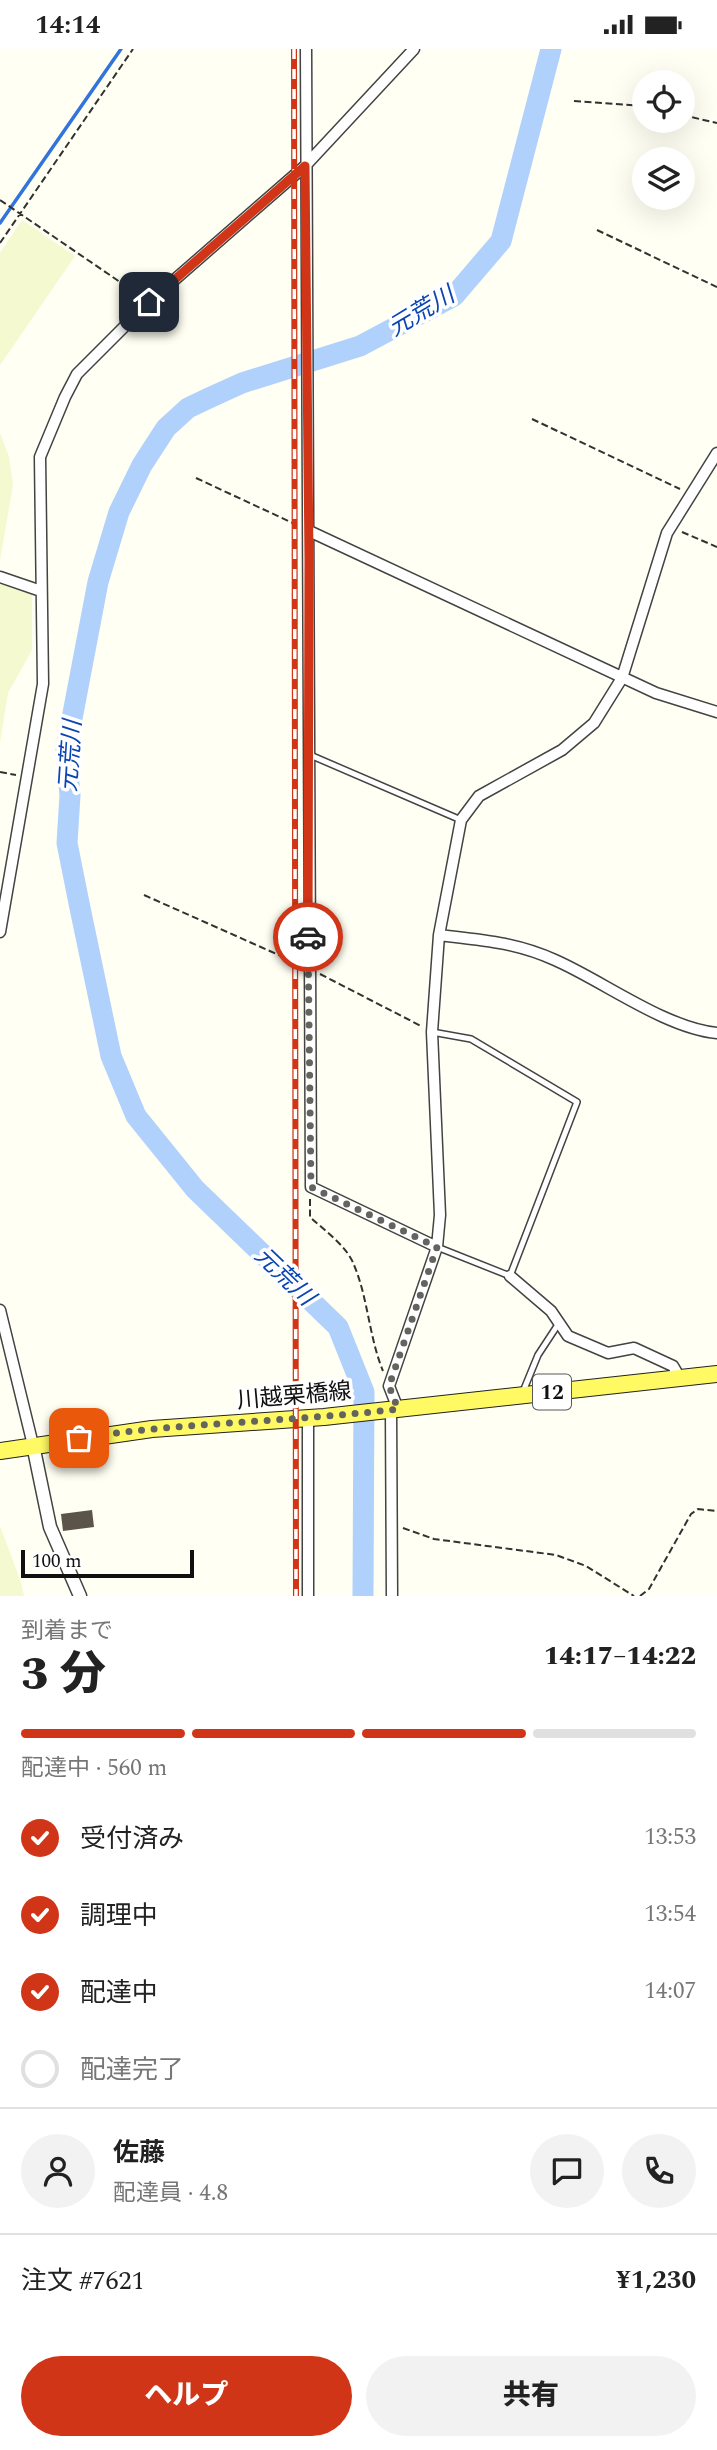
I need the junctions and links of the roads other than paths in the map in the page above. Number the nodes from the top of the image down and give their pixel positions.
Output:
1 (306, 49) edge
2 (414, 49) edge
3 (305, 166) junction
4 (717, 453) edge
5 (309, 531) junction
6 (0, 577) edge
7 (41, 591) junction
8 (622, 678) junction
9 (717, 712) edge
10 (309, 755) junction
11 (461, 820) junction
12 (0, 932) edge
13 (439, 935) junction
14 (432, 1032) junction
15 (717, 1033) edge
16 (437, 1247) junction
17 (510, 1276) junction
18 (0, 1310) edge
19 (559, 1322) junction
20 (717, 1374) edge
21 (680, 1378) junction
22 (521, 1395) junction
23 (392, 1409) junction
24 (316, 1418) junction
25 (33, 1445) junction
26 (0, 1451) edge
27 (80, 1596) edge
28 (308, 1596) edge
29 (392, 1596) edge

1 - 3 street
2 - 3 street
3 - 5 street
3 - 7 street
4 - 8 street
5 - 8 street
5 - 10 street
6 - 7 street
7 - 12 street
8 - 9 street
8 - 11 street
10 - 11 lane
10 - 16 street
11 - 13 street
13 - 14 street
13 - 15 street
14 - 16 street
14 - 17 lane
16 - 17 lane
16 - 23 street
17 - 19 street
18 - 25 street
19 - 21 street
19 - 22 lane
20 - 21 main road, 川越栗橋線 / 12
21 - 22 main road, 川越栗橋線 / 12
22 - 23 main road, 川越栗橋線 / 12
23 - 24 main road, 川越栗橋線 / 12
23 - 29 street
24 - 25 main road, 川越栗橋線 / 12
24 - 28 street
25 - 26 main road, 川越栗橋線 / 12
25 - 27 street

